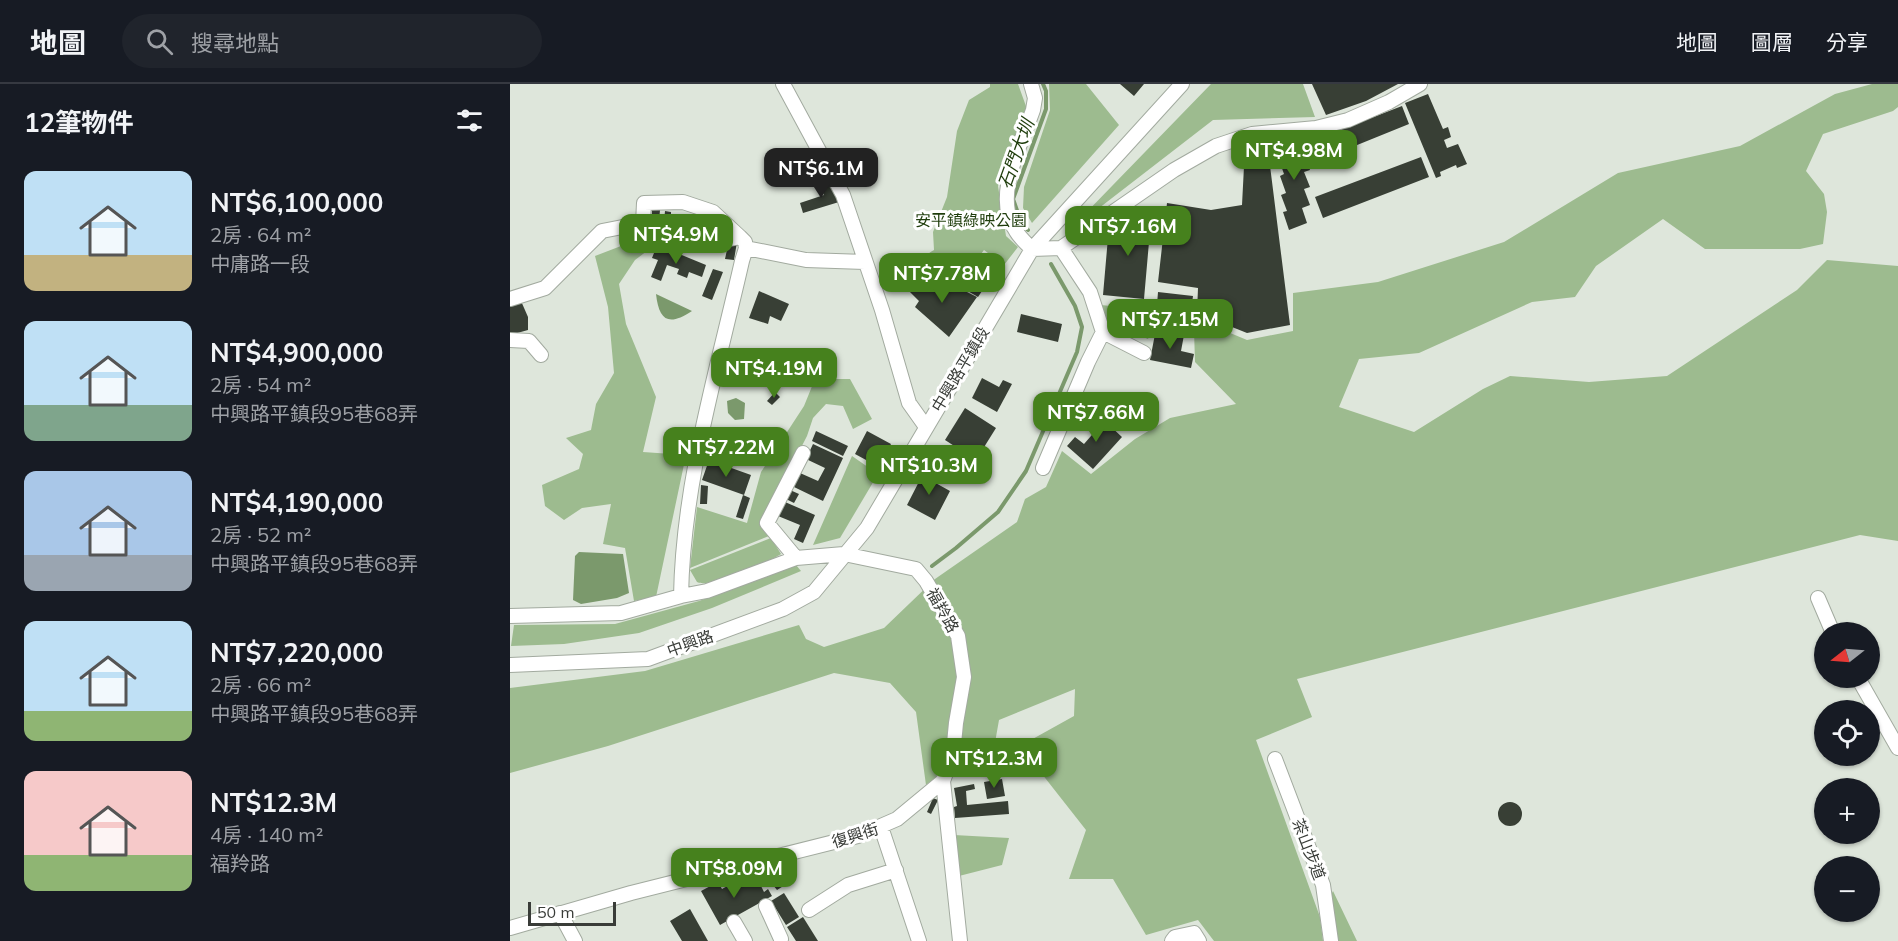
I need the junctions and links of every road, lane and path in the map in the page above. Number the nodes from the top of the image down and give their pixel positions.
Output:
1 (783, 84) edge
2 (1031, 84) edge
3 (1182, 84) edge
4 (1420, 84) edge
5 (644, 223) junction
6 (743, 242) junction
7 (1032, 249) junction
8 (1061, 249) junction
9 (865, 262) junction
10 (510, 299) edge
11 (1102, 332) junction
12 (510, 340) edge
13 (1143, 353) dead end
14 (541, 355) dead end
15 (926, 427) junction
16 (803, 453) dead end
17 (1043, 468) dead end
18 (844, 554) junction
19 (796, 558) junction
20 (681, 596) junction
21 (1818, 598) dead end
22 (510, 616) edge
23 (1828, 622) edge
24 (510, 665) edge
25 (1864, 688) edge
26 (1898, 748) edge
27 (1275, 759) dead end
28 (943, 781) junction
29 (881, 827) junction
30 (896, 870) junction
31 (766, 906) dead end
32 (809, 910) dead end
33 (560, 913) junction
34 (734, 922) dead end
35 (510, 928) edge
36 (780, 940) edge
37 (575, 941) edge
38 (745, 941) edge
39 (919, 941) edge
40 (960, 941) edge
41 (1172, 941) edge
42 (1198, 941) edge
43 (1332, 941) edge

1 - 9 street
2 - 7 street
3 - 7 street, 中興路平鎮段
4 - 8 street
5 - 6 street
5 - 6 street
5 - 10 street
6 - 9 street
6 - 20 street
7 - 8 street
7 - 15 street, 中興路平鎮段
8 - 11 street
9 - 15 street
11 - 13 street
11 - 17 street
12 - 14 street
15 - 18 street, 中興路平鎮段
16 - 19 street
18 - 19 street, 福羚路
18 - 24 street, 中興路
18 - 28 street, 福羚路
19 - 20 street, 福羚路
20 - 22 street, 福羚路
21 - 23 street
25 - 26 street
27 - 43 street, 茶山步道
28 - 29 street, 復興街
28 - 40 street, 福羚路
29 - 30 street
29 - 33 street, 復興街
30 - 32 street
30 - 39 street
31 - 36 street
33 - 35 street, 復興街
33 - 37 street
34 - 38 street
41 - 42 street

